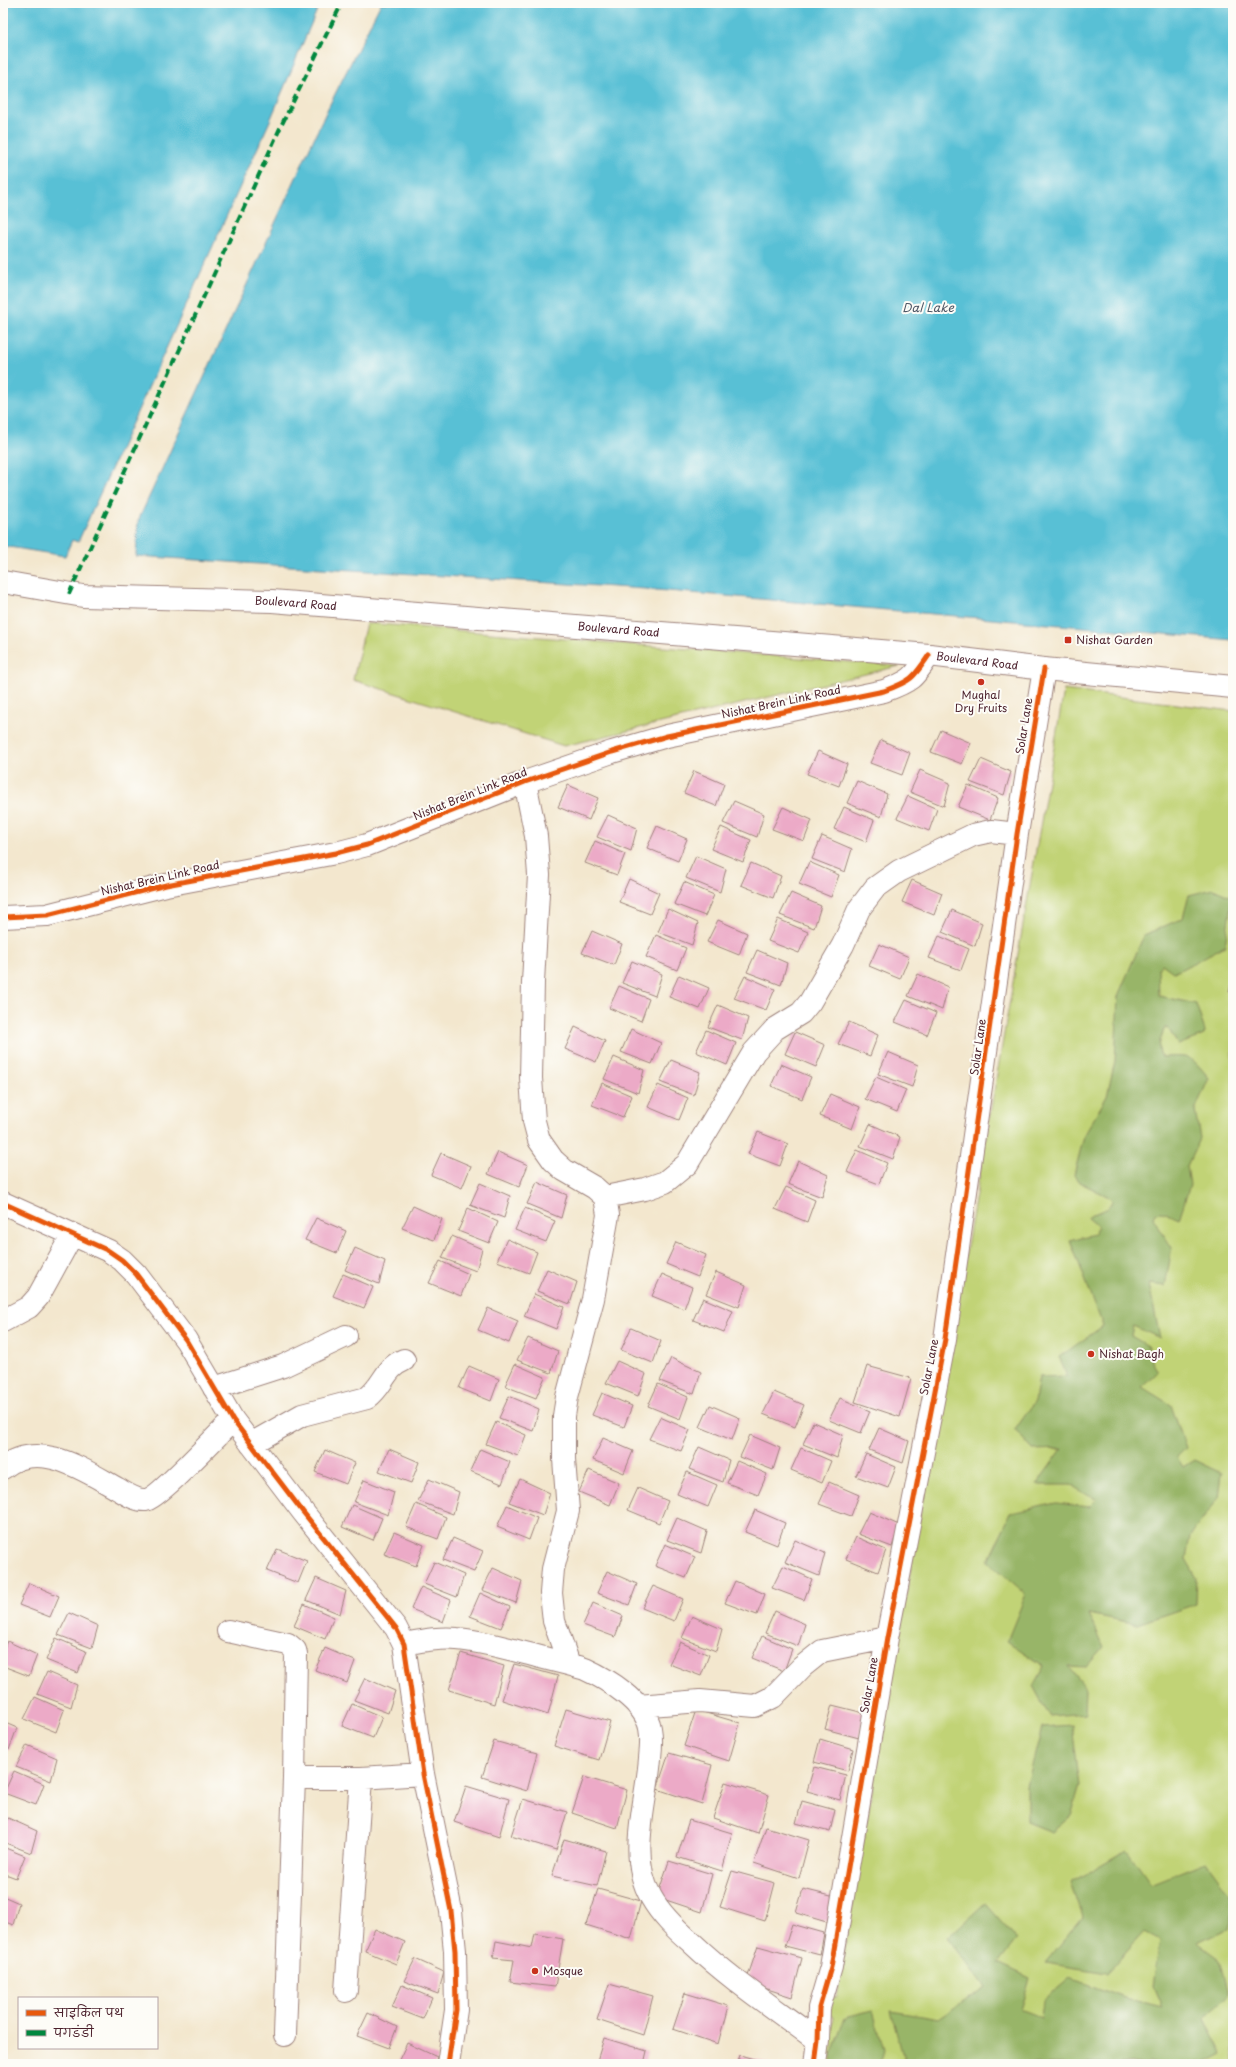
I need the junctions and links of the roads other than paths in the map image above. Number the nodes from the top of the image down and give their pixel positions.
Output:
1 (3, 582) edge
2 (929, 655) junction
3 (1044, 669) junction
4 (1233, 687) edge
5 (525, 782) junction
6 (1017, 834) junction
7 (3, 917) edge
8 (605, 1197) junction
9 (3, 1203) edge
10 (72, 1235) junction
11 (3, 1320) edge
12 (346, 1336) dead end
13 (404, 1360) dead end
14 (214, 1388) junction
15 (233, 1420) junction
16 (251, 1444) junction
17 (3, 1468) edge
18 (228, 1631) dead end
19 (887, 1638) junction
20 (404, 1644) junction
21 (569, 1664) junction
22 (638, 1706) junction
23 (423, 1774) junction
24 (294, 1778) junction
25 (361, 1778) junction
26 (346, 1991) dead end
27 (285, 2035) dead end
28 (818, 2041) junction
29 (448, 2064) edge
30 (814, 2064) edge

1 - 2 street, Boulevard Road
2 - 3 street, Boulevard Road
2 - 5 street, Nishat Brein Link Road
3 - 4 street, Boulevard Road
3 - 6 street, Solar Lane
5 - 7 street, Nishat Brein Link Road
5 - 8 street
6 - 8 street
6 - 19 street, Solar Lane
8 - 21 street
9 - 10 street
10 - 11 street
10 - 14 street
12 - 14 street
13 - 16 street
14 - 15 street
15 - 16 street
15 - 17 street
16 - 20 street
18 - 24 street
19 - 22 street
19 - 28 street, Solar Lane
20 - 21 street
20 - 23 street
21 - 22 street
22 - 28 street
23 - 25 street
23 - 29 street
24 - 25 street
24 - 27 street
25 - 26 street
28 - 30 street, Solar Lane

